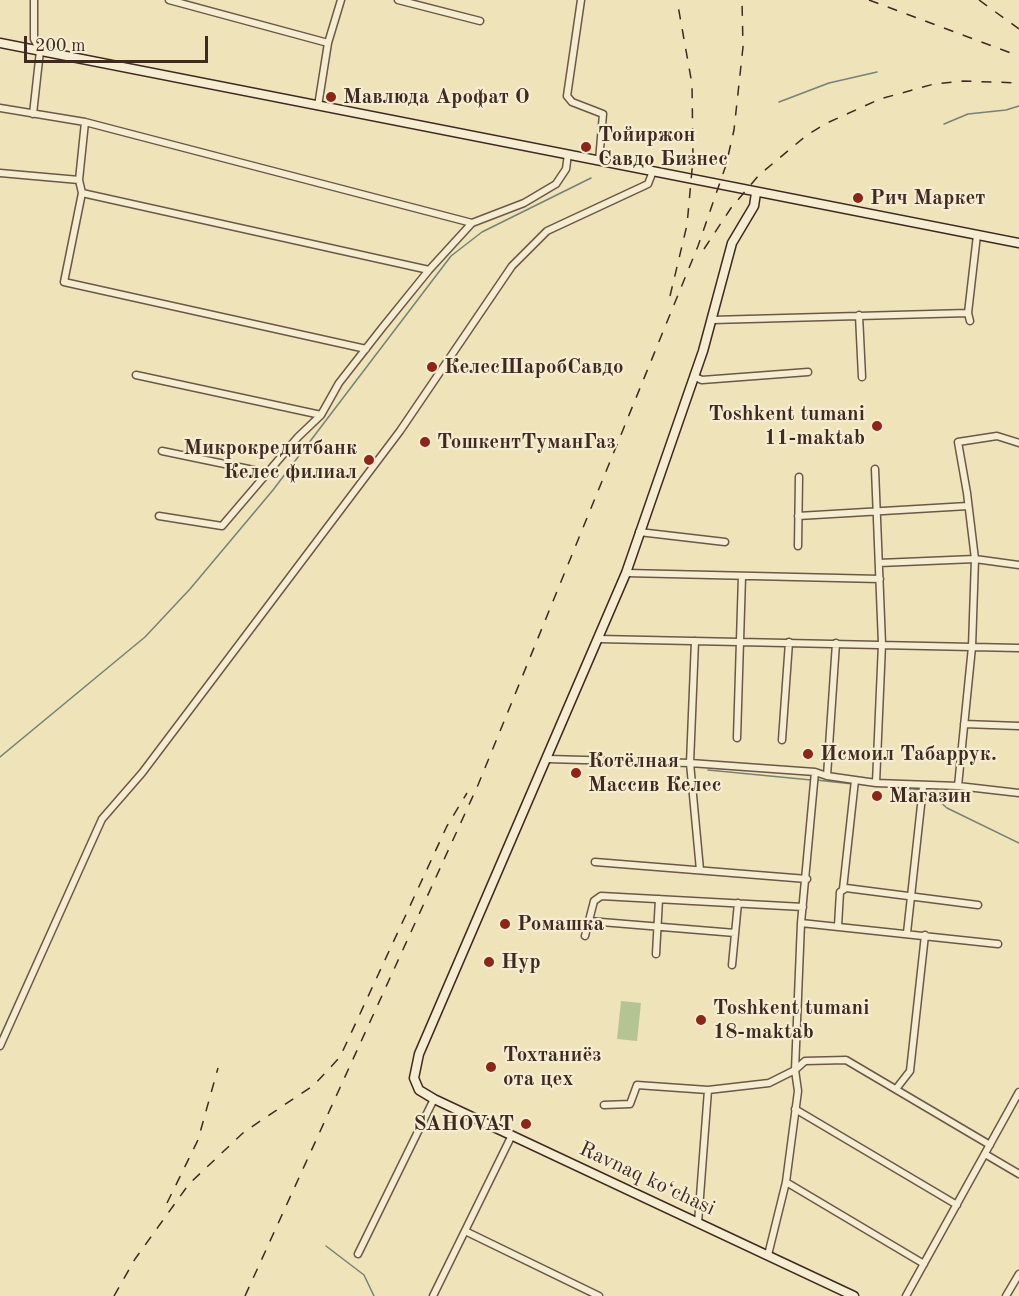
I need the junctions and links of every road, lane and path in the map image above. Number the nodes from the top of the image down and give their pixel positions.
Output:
1 (34, 0) edge
2 (169, 0) edge
3 (341, 0) edge
4 (398, 0) edge
5 (581, 0) edge
6 (480, 21) dead end
7 (0, 43) edge
8 (328, 43) junction
9 (40, 51) junction
10 (318, 106) junction
11 (0, 108) edge
12 (33, 114) junction
13 (85, 122) junction
14 (568, 154) junction
15 (598, 161) junction
16 (653, 171) junction
17 (0, 173) edge
18 (79, 180) junction
19 (82, 193) junction
20 (756, 193) junction
21 (472, 224) junction
22 (977, 235) junction
23 (1019, 243) edge
24 (429, 270) junction
25 (968, 313) junction
26 (859, 315) junction
27 (712, 320) junction
28 (970, 321) dead end
29 (366, 349) junction
30 (808, 372) dead end
31 (136, 375) dead end
32 (695, 377) junction
33 (862, 377) dead end
34 (321, 415) junction
35 (1019, 444) edge
36 (162, 451) dead end
37 (875, 469) dead end
38 (268, 473) junction
39 (799, 477) dead end
40 (968, 506) junction
41 (879, 512) junction
42 (159, 516) dead end
43 (798, 516) junction
44 (639, 532) junction
45 (725, 542) dead end
46 (798, 546) dead end
47 (975, 559) junction
48 (879, 563) junction
49 (1019, 566) edge
50 (626, 573) junction
51 (742, 576) junction
52 (880, 579) junction
53 (599, 639) junction
54 (695, 641) junction
55 (741, 641) junction
56 (789, 642) junction
57 (836, 643) junction
58 (882, 644) junction
59 (972, 647) junction
60 (1019, 648) edge
61 (964, 724) junction
62 (1019, 726) edge
63 (737, 738) dead end
64 (782, 740) dead end
65 (548, 759) junction
66 (690, 763) junction
67 (815, 772) junction
68 (827, 776) junction
69 (855, 780) junction
70 (876, 783) junction
71 (958, 786) junction
72 (923, 787) junction
73 (1019, 793) edge
74 (595, 862) dead end
75 (700, 870) junction
76 (807, 879) junction
77 (843, 889) junction
78 (910, 895) junction
79 (659, 899) junction
80 (738, 903) junction
81 (978, 905) dead end
82 (803, 907) junction
83 (589, 921) junction
84 (801, 923) junction
85 (838, 926) junction
86 (657, 928) junction
87 (735, 933) junction
88 (907, 933) junction
89 (585, 936) dead end
90 (925, 936) junction
91 (998, 944) dead end
92 (656, 954) dead end
93 (732, 965) dead end
94 (0, 1046) edge
95 (795, 1070) junction
96 (896, 1089) junction
97 (708, 1090) junction
98 (1019, 1092) edge
99 (435, 1099) junction
100 (603, 1105) dead end
101 (795, 1109) junction
102 (512, 1135) junction
103 (990, 1145) junction
104 (985, 1154) junction
105 (1019, 1174) edge
106 (786, 1182) junction
107 (957, 1205) junction
108 (698, 1223) junction
109 (465, 1231) junction
110 (358, 1254) dead end
111 (768, 1255) junction
112 (924, 1264) junction
113 (1019, 1274) edge
114 (433, 1296) edge
115 (599, 1296) edge
116 (854, 1296) edge
117 (906, 1296) edge
118 (1006, 1296) edge

1 - 9 street
2 - 8 street
3 - 8 street
4 - 6 street
5 - 15 street
7 - 9 street
8 - 10 street
9 - 10 street
9 - 12 street
10 - 14 street
11 - 12 street
12 - 13 street
13 - 18 street
13 - 21 street
14 - 15 street
14 - 21 street
15 - 16 street
16 - 20 street
16 - 94 street
17 - 18 street
18 - 19 street
19 - 24 street
19 - 29 street
20 - 22 street
20 - 27 street
21 - 24 street
22 - 23 street
22 - 25 street
24 - 29 street
25 - 26 street
25 - 28 street
26 - 27 street
26 - 33 street
27 - 32 street
29 - 34 street
30 - 32 street
31 - 34 street
32 - 44 street
34 - 38 street
35 - 40 street
36 - 38 street
37 - 41 street
38 - 42 street
39 - 43 street
40 - 41 street
40 - 47 street
41 - 43 street
41 - 48 street
43 - 46 street
44 - 45 street
44 - 50 street
47 - 48 street
47 - 49 street
47 - 59 street
48 - 52 street
50 - 51 street
50 - 53 street
51 - 52 street
51 - 55 street
52 - 58 street
53 - 54 street
53 - 65 street
54 - 55 street
54 - 66 street
55 - 56 street
55 - 63 street
56 - 57 street
56 - 64 street
57 - 58 street
57 - 68 street
58 - 59 street
58 - 70 street
59 - 60 street
59 - 61 street
61 - 62 street
61 - 71 street
65 - 66 street
65 - 99 street, Ravnaq ko‘chasi
66 - 67 street
66 - 75 street
67 - 68 street
67 - 76 street
68 - 69 street
69 - 70 street
69 - 77 street
70 - 72 street
71 - 72 street
71 - 73 street
72 - 78 street
74 - 75 street
75 - 76 street
76 - 82 street
77 - 78 street
77 - 85 street
78 - 81 street
78 - 88 street
79 - 80 street
79 - 83 street
79 - 86 street
80 - 82 street
80 - 87 street
82 - 84 street
83 - 86 street
83 - 89 street
84 - 85 street
84 - 95 street
85 - 88 street
86 - 87 street
86 - 92 street
87 - 93 street
88 - 90 street
90 - 91 street
90 - 96 street
95 - 96 street
95 - 97 street
95 - 101 street
96 - 103 street
97 - 100 street
97 - 108 street
98 - 103 street
99 - 102 street, Ravnaq ko‘chasi
99 - 110 street
101 - 106 street
101 - 107 street
102 - 108 street, Ravnaq ko‘chasi
102 - 109 street
103 - 104 street
104 - 105 street
104 - 107 street
106 - 111 street
106 - 112 street
107 - 112 street
108 - 111 street, Ravnaq ko‘chasi
109 - 114 street
109 - 115 street
111 - 116 street, Ravnaq ko‘chasi
112 - 117 street
113 - 118 street

